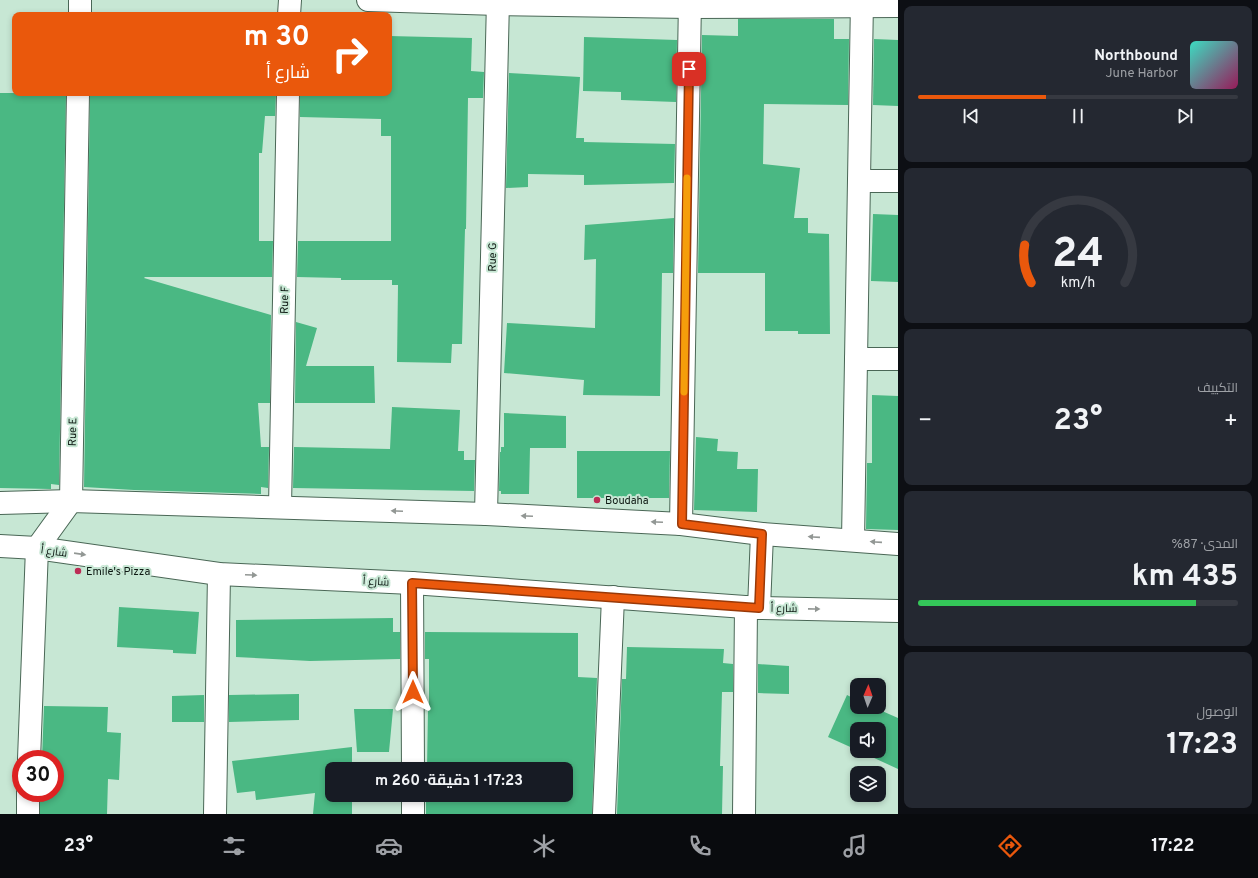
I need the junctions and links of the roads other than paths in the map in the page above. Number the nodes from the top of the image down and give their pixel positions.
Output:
1 (80, 0) edge
2 (290, 0) edge
3 (368, 0) edge
4 (498, 2) edge
5 (690, 3) edge
6 (862, 3) edge
7 (898, 6) edge
8 (80, 12) edge
9 (289, 12) edge
10 (78, 96) edge
11 (288, 96) edge
12 (859, 181) junction
13 (898, 181) edge
14 (856, 358) junction
15 (898, 359) edge
16 (71, 501) junction
17 (0, 503) edge
18 (280, 507) junction
19 (486, 514) junction
20 (682, 524) junction
21 (762, 534) junction
22 (853, 540) junction
23 (898, 544) edge
24 (0, 546) edge
25 (37, 548) junction
26 (219, 574) junction
27 (412, 583) junction
28 (613, 597) junction
29 (752, 607) junction
30 (898, 611) edge
31 (30, 750) edge
32 (413, 762) edge
33 (28, 802) edge
34 (413, 802) edge
35 (28, 814) edge
36 (216, 814) edge
37 (413, 814) edge
38 (604, 814) edge
39 (744, 814) edge

1 - 8 street
2 - 9 street
3 - 4 street
4 - 5 street
4 - 19 street, Rue G
5 - 6 street
5 - 20 street
6 - 7 street
6 - 12 street
10 - 16 street, Rue E
11 - 18 street, Rue F
12 - 13 street
12 - 14 street
14 - 15 street
14 - 22 street
16 - 17 street
16 - 18 street
16 - 25 street
19 -> 18 street
20 -> 19 street
20 - 21 street
22 -> 21 street
21 - 29 street
23 -> 22 street
24 - 25 street, شارع أ
25 -> 26 street, شارع أ
25 - 31 street
26 -> 27 street, شارع أ
26 - 36 street
27 - 28 street, شارع أ
27 - 32 street
28 - 29 street, شارع أ
28 - 38 street
29 -> 30 street, شارع أ
29 - 39 street
33 - 35 street
34 - 37 street

